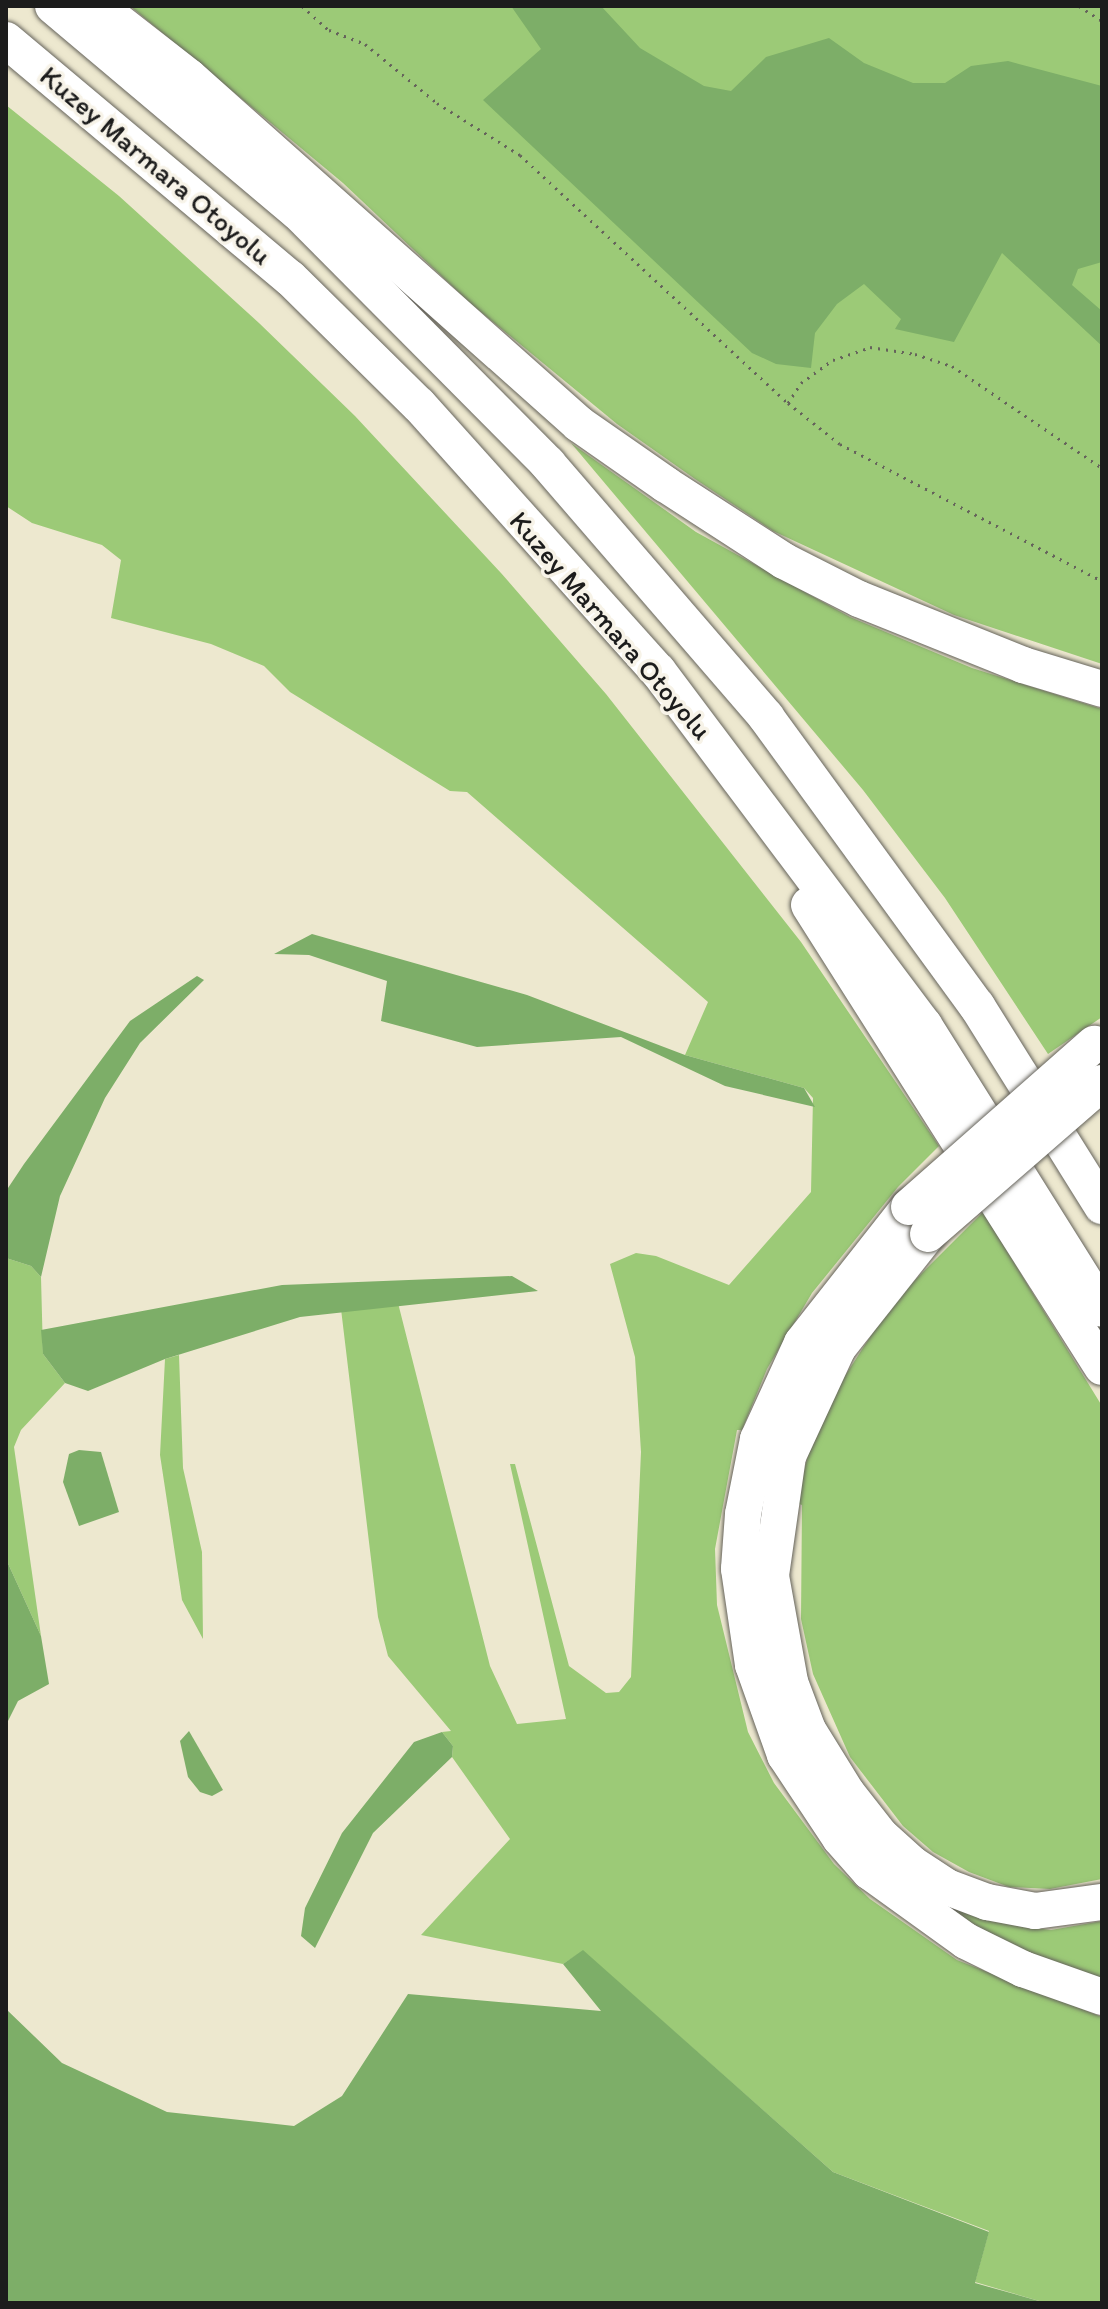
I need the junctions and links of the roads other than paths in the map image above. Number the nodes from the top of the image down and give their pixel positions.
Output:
1 (53, 6) edge
2 (98, 6) edge
3 (6, 40) edge
4 (658, 671) junction
5 (1102, 689) edge
6 (1098, 1041) edge
7 (1102, 1083) edge
8 (1102, 1206) edge
9 (918, 1220) junction
10 (1102, 1309) edge
11 (1102, 1367) edge
12 (1102, 1902) edge
13 (1102, 1997) edge

1 - 8 highway, Kuzey Marmara Otoyolu
2 - 5 highway
3 - 4 highway, Kuzey Marmara Otoyolu
4 - 10 highway, Kuzey Marmara Otoyolu
4 - 11 highway
6 - 9 highway, bridge
7 - 9 highway, bridge
9 - 12 highway
9 - 13 highway

